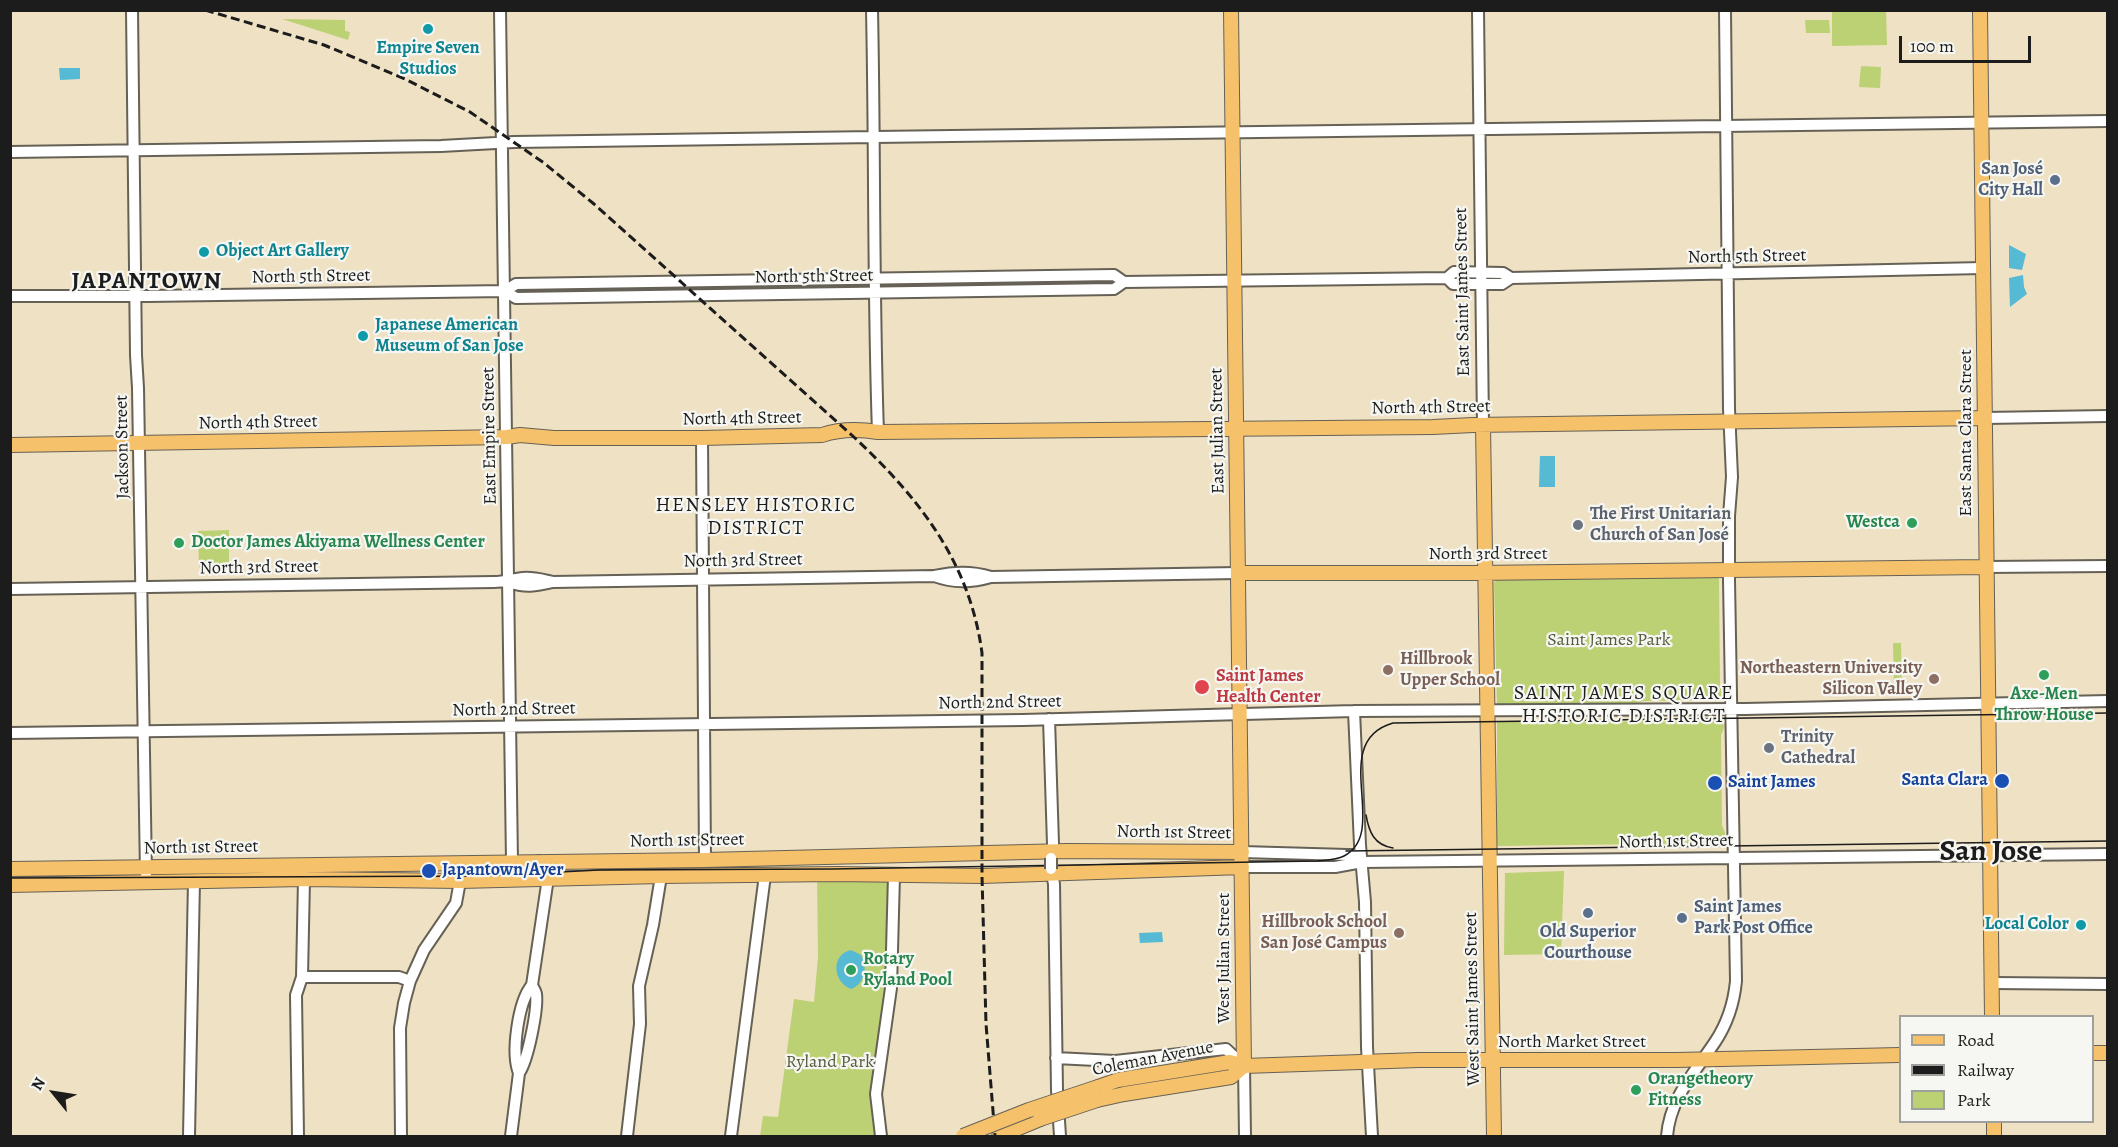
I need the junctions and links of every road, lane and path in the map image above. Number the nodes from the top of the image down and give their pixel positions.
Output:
1 (132, 10) edge
2 (500, 10) edge
3 (872, 10) edge
4 (1231, 10) edge
5 (1478, 10) edge
6 (1725, 10) edge
7 (1980, 10) edge
8 (2108, 121) edge
9 (1981, 124) junction
10 (1725, 128) junction
11 (1480, 129) junction
12 (1232, 134) junction
13 (875, 137) junction
14 (501, 144) junction
15 (134, 150) junction
16 (10, 152) edge
17 (1983, 268) junction
18 (1481, 272) junction
19 (1727, 273) junction
20 (1447, 278) junction
21 (1511, 278) junction
22 (874, 279) junction
23 (1233, 280) junction
24 (1124, 282) junction
25 (1481, 284) junction
26 (505, 291) junction
27 (874, 293) junction
28 (10, 296) edge
29 (136, 296) junction
30 (2108, 416) edge
31 (1985, 418) junction
32 (1730, 421) junction
33 (1483, 425) junction
34 (1236, 429) junction
35 (878, 432) junction
36 (507, 437) junction
37 (702, 438) junction
38 (139, 443) junction
39 (10, 445) edge
40 (2108, 566) edge
41 (1986, 567) junction
42 (1729, 570) junction
43 (1238, 573) junction
44 (1485, 573) junction
45 (703, 580) junction
46 (508, 582) junction
47 (141, 587) junction
48 (10, 589) edge
49 (2108, 701) edge
50 (1989, 702) junction
51 (1731, 709) junction
52 (1353, 711) junction
53 (1487, 711) junction
54 (1239, 714) junction
55 (1049, 719) junction
56 (704, 724) junction
57 (510, 726) junction
58 (143, 730) junction
59 (10, 732) edge
60 (1242, 852) junction
61 (2108, 854) edge
62 (1991, 855) junction
63 (1734, 859) junction
64 (705, 860) junction
65 (539, 861) junction
66 (1489, 861) junction
67 (512, 862) junction
68 (1362, 862) junction
69 (1052, 863) junction
70 (297, 865) junction
71 (145, 867) junction
72 (1242, 867) junction
73 (10, 869) edge
74 (765, 875) junction
75 (894, 875) junction
76 (661, 876) junction
77 (549, 878) junction
78 (304, 879) junction
79 (194, 881) junction
80 (460, 881) junction
81 (146, 883) junction
82 (10, 885) edge
83 (302, 977) junction
84 (410, 981) junction
85 (1992, 983) junction
86 (2108, 984) edge
87 (1992, 1015) edge
88 (1899, 1055) edge
89 (1056, 1058) junction
90 (1702, 1059) junction
91 (1368, 1062) junction
92 (1492, 1062) junction
93 (1244, 1066) junction
94 (1098, 1094) junction
95 (189, 1137) edge
96 (298, 1137) edge
97 (400, 1137) edge
98 (511, 1137) edge
99 (627, 1137) edge
100 (731, 1137) edge
101 (881, 1137) edge
102 (963, 1137) edge
103 (999, 1137) edge
104 (1060, 1137) edge
105 (1245, 1137) edge
106 (1372, 1137) edge
107 (1494, 1137) edge
108 (1667, 1137) edge

1 - 15 street, Jackson Street
2 - 14 street, East Empire Street
3 - 13 street
4 - 12 main road, East Julian Street
5 - 11 street, East Saint James Street
6 - 10 street
7 - 9 main road, East Santa Clara Street
8 - 9 street
9 - 10 street
9 - 17 main road, East Santa Clara Street
10 - 11 street
10 - 19 street
11 - 12 street
11 - 18 street, East Saint James Street
12 - 13 street
12 - 23 main road, East Julian Street
13 - 14 street
13 - 22 street
14 - 15 street
14 - 26 street, East Empire Street
15 - 16 street
15 - 29 street, Jackson Street
17 - 19 street, North 5th Street
17 - 31 main road, East Santa Clara Street
18 - 20 street, North 5th Street
18 - 21 street, North 5th Street
18 - 25 street, East Saint James Street
19 - 21 street, North 5th Street
19 - 32 street
20 - 23 street, North 5th Street
20 - 25 street, North 5th Street
21 - 25 street, North 5th Street
22 - 24 street, North 5th Street
22 - 26 street, North 5th Street
22 - 27 street
23 - 24 street, North 5th Street
23 - 34 main road, East Julian Street
24 - 27 street, North 5th Street
25 - 33 street, East Saint James Street
26 - 27 street, North 5th Street
26 - 29 street, North 5th Street
26 - 36 street, East Empire Street
27 - 35 street
28 - 29 street, North 5th Street
29 - 38 street, Jackson Street
30 - 31 street
31 - 32 main road, North 4th Street
31 - 41 main road, East Santa Clara Street
32 - 33 main road, North 4th Street
32 - 42 street
33 - 34 main road, North 4th Street
33 - 44 main road, East Saint James Street
34 - 35 main road, North 4th Street
34 - 43 main road, East Julian Street
35 - 37 main road, North 4th Street
36 - 37 main road, North 4th Street
36 - 38 main road, North 4th Street
36 - 46 street, East Empire Street
37 - 45 street
38 - 39 main road, North 4th Street
38 - 47 street, Jackson Street
40 - 41 street
41 - 42 main road, North 3rd Street
41 - 50 main road, East Santa Clara Street
42 - 44 main road, North 3rd Street
42 - 51 street
43 - 44 main road, North 3rd Street
43 - 45 street, North 3rd Street
43 - 54 main road, East Julian Street
44 - 53 main road, East Saint James Street
45 - 46 street, North 3rd Street
45 - 56 street
46 - 47 street, North 3rd Street
46 - 57 street, East Empire Street
47 - 48 street, North 3rd Street
47 - 58 street, Jackson Street
49 - 50 street, North 2nd Street
50 - 51 street, North 2nd Street
50 - 62 main road, East Santa Clara Street
51 - 53 street, North 2nd Street
51 - 63 street
52 - 53 street, North 2nd Street
52 - 54 street, North 2nd Street
52 - 68 street
53 - 66 main road, East Saint James Street
54 - 55 street, North 2nd Street
54 - 60 main road, East Julian Street
55 - 56 street, North 2nd Street
55 - 69 street
56 - 57 street, North 2nd Street
56 - 64 street
57 - 58 street, North 2nd Street
57 - 67 street, East Empire Street
58 - 59 street, North 2nd Street
58 - 71 street, Jackson Street
60 - 68 street, North 1st Street
60 - 69 main road, North 1st Street
60 - 72 main road, West Julian Street
61 - 62 street, North 1st Street
62 - 63 street, North 1st Street
62 - 85 main road, East Santa Clara Street
63 - 66 street, North 1st Street
63 - 90 street
64 - 65 main road, North 1st Street
64 - 69 main road, North 1st Street
65 - 67 main road, North 1st Street
65 - 77 street
66 - 68 street, North 1st Street
66 - 92 main road, West Saint James Street
67 - 70 main road, North 1st Street
68 - 72 street, North 1st Street
68 - 91 street
69 - 72 main road, North 1st Street
69 - 75 main road, North 1st Street
69 - 89 street
70 - 71 main road, North 1st Street
70 - 78 street
71 - 73 main road, North 1st Street
71 - 81 street, Jackson Street
72 - 93 main road, West Julian Street
74 - 75 main road, North 1st Street
74 - 76 main road, North 1st Street
74 - 100 street
75 - 101 street
76 - 77 main road, North 1st Street
76 - 99 street
77 - 80 main road, North 1st Street
77 - 98 street
78 - 79 main road, North 1st Street
78 - 80 main road, North 1st Street
78 - 83 street
79 - 81 main road, North 1st Street
79 - 95 street
80 - 84 street
81 - 82 main road, North 1st Street
83 - 84 street
83 - 96 street
84 - 97 street
85 - 86 street
85 - 87 main road, East Santa Clara Street
88 - 90 main road, North Market Street
89 - 93 street
89 - 104 street
90 - 92 main road, North Market Street
90 - 108 street
91 - 92 main road, North Market Street
91 - 93 main road, North Market Street
91 - 106 street
92 - 107 main road, West Saint James Street
93 - 94 main road, Coleman Avenue
93 - 105 street, West Julian Street
94 - 102 main road, Coleman Avenue, bridge
94 - 103 main road, Coleman Avenue, bridge

